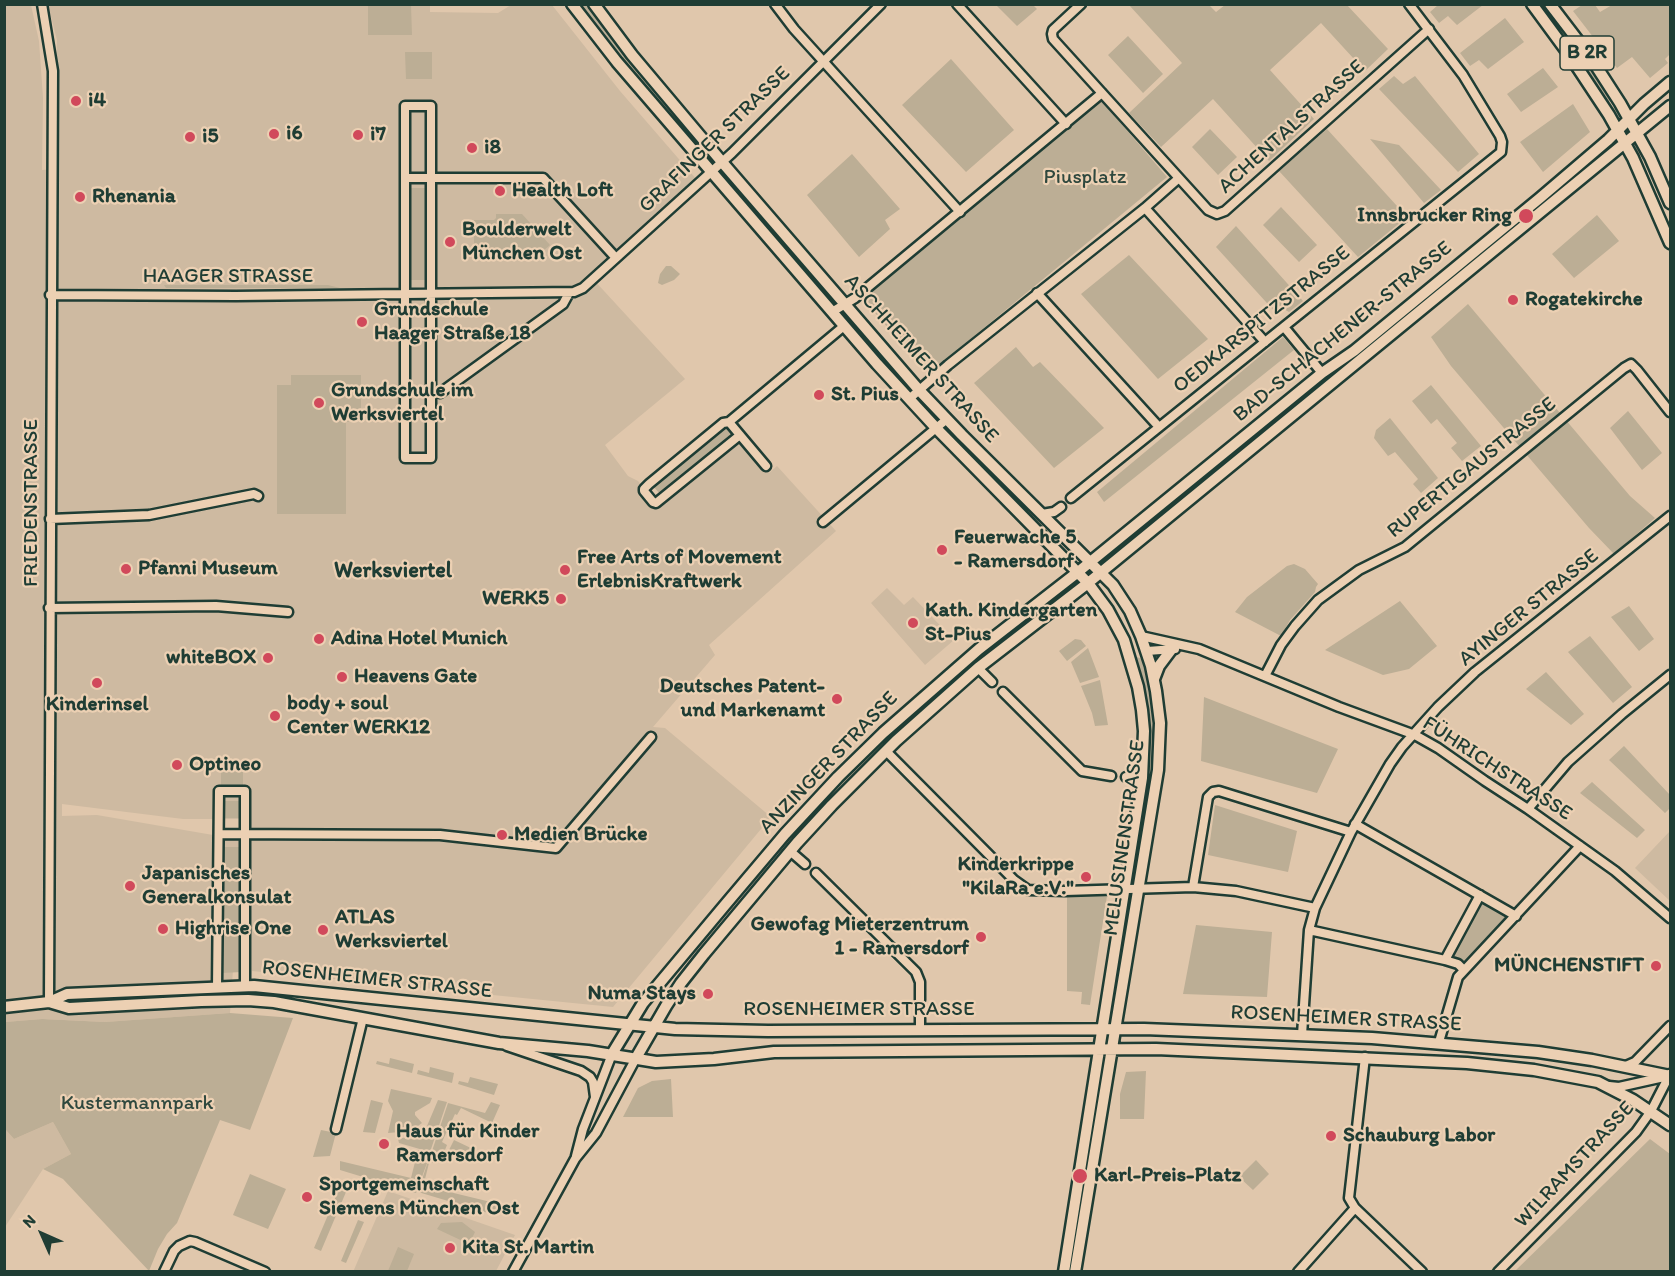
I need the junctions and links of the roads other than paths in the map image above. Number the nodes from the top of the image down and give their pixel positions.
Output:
1 (42, 4) edge
2 (572, 4) edge
3 (594, 4) edge
4 (775, 4) edge
5 (881, 4) edge
6 (957, 4) edge
7 (1081, 4) edge
8 (1409, 4) edge
9 (1532, 4) edge
10 (1550, 4) edge
11 (1429, 29) junction
12 (824, 61) junction
13 (1671, 81) edge
14 (1102, 93) junction
15 (1671, 106) edge
16 (1629, 118) junction
17 (1066, 124) junction
18 (1618, 130) junction
19 (1637, 134) junction
20 (1625, 144) junction
21 (722, 162) junction
22 (711, 172) junction
23 (431, 177) junction
24 (405, 178) junction
25 (1179, 178) junction
26 (1671, 203) edge
27 (1145, 208) junction
28 (960, 212) junction
29 (1671, 243) edge
30 (616, 258) junction
31 (569, 293) junction
32 (405, 294) junction
33 (431, 294) junction
34 (1037, 294) junction
35 (51, 295) junction
36 (844, 305) junction
37 (832, 312) junction
38 (844, 326) junction
39 (1284, 327) junction
40 (1265, 342) junction
41 (1322, 373) junction
42 (1329, 386) junction
43 (920, 390) junction
44 (440, 393) dead end
45 (909, 399) junction
46 (1671, 412) edge
47 (947, 419) junction
48 (729, 422) junction
49 (1159, 427) junction
50 (936, 428) junction
51 (740, 435) junction
52 (766, 466) dead end
53 (258, 496) dead end
54 (1071, 498) dead end
55 (1061, 507) dead end
56 (1042, 514) junction
57 (1671, 516) edge
58 (50, 519) junction
59 (823, 522) dead end
60 (1091, 562) junction
61 (1078, 572) junction
62 (1101, 572) junction
63 (1088, 583) junction
64 (49, 608) junction
65 (288, 612) dead end
66 (1141, 636) junction
67 (1184, 646) junction
68 (1127, 648) junction
69 (1171, 650) junction
70 (1147, 651) junction
71 (978, 669) junction
72 (1671, 675) edge
73 (1265, 676) junction
74 (1154, 679) junction
75 (992, 682) dead end
76 (1002, 692) dead end
77 (1415, 735) junction
78 (651, 737) dead end
79 (886, 751) junction
80 (1111, 776) dead end
81 (1126, 777) dead end
82 (1142, 778) junction
83 (1528, 808) junction
84 (1353, 828) junction
85 (219, 834) junction
86 (245, 835) junction
87 (1580, 846) junction
88 (790, 851) junction
89 (805, 864) dead end
90 (816, 873) dead end
91 (1193, 887) junction
92 (1124, 889) junction
93 (1139, 889) junction
94 (1480, 895) junction
95 (1315, 908) junction
96 (1516, 916) junction
97 (1671, 918) edge
98 (1309, 930) junction
99 (1444, 960) junction
100 (1464, 970) junction
101 (245, 986) junction
102 (218, 987) junction
103 (920, 1000) dead end
104 (49, 1002) junction
105 (4, 1007) edge
106 (920, 1015) dead end
107 (363, 1018) junction
108 (629, 1025) junction
109 (1671, 1026) edge
110 (654, 1027) junction
111 (1103, 1029) junction
112 (1116, 1029) junction
113 (920, 1030) junction
114 (1302, 1035) junction
115 (1439, 1042) junction
116 (499, 1043) junction
117 (1099, 1050) junction
118 (1113, 1050) junction
119 (612, 1054) junction
120 (1365, 1057) junction
121 (636, 1058) junction
122 (1626, 1066) junction
123 (1670, 1075) edge
124 (1605, 1085) junction
125 (595, 1097) junction
126 (1651, 1111) junction
127 (1671, 1125) edge
128 (336, 1129) dead end
129 (575, 1159) junction
130 (1356, 1208) junction
131 (164, 1272) edge
132 (264, 1272) edge
133 (513, 1272) edge
134 (1064, 1272) edge
135 (1075, 1272) edge
136 (1298, 1272) edge
137 (1422, 1272) edge
138 (1498, 1272) edge

1 - 35 street, FRIEDENSTRASSE
2 - 22 main road, ASCHHEIMER STRASSE
3 - 21 main road, ASCHHEIMER STRASSE
4 - 12 street
5 - 12 street, GRAFINGER STRASSE
6 - 17 street
7 - 14 street
8 - 11 street
9 - 18 main road, B 2R
10 - 16 main road, B 2R
11 - 25 street, ACHENTALSTRASSE
11 - 39 street, OEDKARSPITZSTRASSE
12 - 21 street, GRAFINGER STRASSE
12 - 28 street
13 - 16 main road, BAD-SCHACHENER-STRASSE
14 - 17 street
14 - 25 street
15 - 19 main road, BAD-SCHACHENER-STRASSE
16 - 18 main road, BAD-SCHACHENER-STRASSE
16 - 19 main road, B 2R
17 - 28 street
18 - 20 main road, B 2R
18 - 41 main road, BAD-SCHACHENER-STRASSE
19 - 20 main road, BAD-SCHACHENER-STRASSE
19 - 26 main road, B 2R
20 - 29 main road, B 2R
20 - 42 main road, BAD-SCHACHENER-STRASSE
21 - 22 street, GRAFINGER STRASSE
21 - 36 main road, ASCHHEIMER STRASSE
22 - 30 street, GRAFINGER STRASSE
22 - 37 main road, ASCHHEIMER STRASSE
23 - 24 street
23 - 24 street
23 - 30 street
23 - 33 street
24 - 32 street
25 - 27 street
27 - 34 street
27 - 40 street
28 - 36 street
30 - 31 street, GRAFINGER STRASSE
31 - 33 street
31 - 44 street, GRAFINGER STRASSE
32 - 33 street, HAAGER STRASSE
32 - 33 street
32 - 35 street, HAAGER STRASSE
34 - 43 street
34 - 49 street
35 - 58 street, FRIEDENSTRASSE
36 - 37 street
36 - 43 main road, ASCHHEIMER STRASSE
37 - 38 main road, ASCHHEIMER STRASSE
38 - 45 main road, ASCHHEIMER STRASSE
38 - 48 street
39 - 40 street, OEDKARSPITZSTRASSE
39 - 41 street
40 - 49 street, OEDKARSPITZSTRASSE
41 - 42 main road
41 - 60 main road, BAD-SCHACHENER-STRASSE
42 - 62 main road, BAD-SCHACHENER-STRASSE
43 - 45 street
43 - 47 main road, ASCHHEIMER STRASSE
45 - 50 main road, ASCHHEIMER STRASSE
46 - 73 street, RUPERTIGAUSTRASSE
47 - 50 street
47 - 56 main road, ASCHHEIMER STRASSE
48 - 51 street
48 - 51 street
49 - 54 street, OEDKARSPITZSTRASSE
50 - 59 street
50 - 61 main road, ASCHHEIMER STRASSE
51 - 52 street
53 - 58 street
55 - 56 street
56 - 60 main road, ASCHHEIMER STRASSE
57 - 77 street, AYINGER STRASSE
58 - 64 street, FRIEDENSTRASSE
60 - 61 main road, ANZINGER STRASSE
60 - 62 main road, ASCHHEIMER STRASSE
61 - 63 main road, ASCHHEIMER STRASSE
61 - 108 main road, ANZINGER STRASSE
62 - 63 main road, ANZINGER STRASSE
62 - 66 main road, MELUSINENSTRASSE
63 - 68 main road, MELUSINENSTRASSE
63 - 71 main road, ANZINGER STRASSE
64 - 65 street
64 - 104 street, FRIEDENSTRASSE
66 - 67 street, FÜHRICHSTRASSE
66 - 70 main road, MELUSINENSTRASSE
67 - 69 street
67 - 73 street, FÜHRICHSTRASSE
68 - 70 main road
68 - 82 main road, MELUSINENSTRASSE
69 - 70 street
69 - 74 main road
70 - 74 main road, MELUSINENSTRASSE
71 - 75 street
71 - 79 main road, ANZINGER STRASSE
72 - 83 street
73 - 77 street, FÜHRICHSTRASSE
74 - 93 main road, MELUSINENSTRASSE
76 - 80 street
77 - 83 street, FÜHRICHSTRASSE
77 - 84 street, AYINGER STRASSE
78 - 86 street
79 - 88 main road, ANZINGER STRASSE
79 - 92 street
81 - 82 street
82 - 92 main road, MELUSINENSTRASSE
83 - 87 street, FÜHRICHSTRASSE
84 - 91 street
84 - 94 street
84 - 95 street, AYINGER STRASSE
85 - 86 street
85 - 86 street
85 - 102 street
86 - 101 street
87 - 96 street
87 - 97 street, FÜHRICHSTRASSE
88 - 89 street
88 - 110 main road, ANZINGER STRASSE
90 - 103 street
91 - 93 street
91 - 95 street
92 - 93 street
92 - 111 main road, MELUSINENSTRASSE
93 - 112 main road, MELUSINENSTRASSE
94 - 96 street
94 - 99 street
95 - 98 street, AYINGER STRASSE
96 - 100 street
98 - 99 street
98 - 114 street, AYINGER STRASSE
99 - 100 street
100 - 115 street
101 - 102 main road, ROSENHEIMER STRASSE
101 - 108 main road, ROSENHEIMER STRASSE
102 - 104 main road, ROSENHEIMER STRASSE
104 - 105 main road, ROSENHEIMER STRASSE
104 - 107 main road, ROSENHEIMER STRASSE
106 - 113 street
107 - 116 main road, ROSENHEIMER STRASSE
107 - 128 street, ROSENHEIMER STRASSE
108 - 110 main road, ROSENHEIMER STRASSE
108 - 119 main road, ANZINGER STRASSE
109 - 122 street
110 - 113 main road, ROSENHEIMER STRASSE
110 - 121 main road, ANZINGER STRASSE
111 - 112 main road, ROSENHEIMER STRASSE
111 - 113 main road, ROSENHEIMER STRASSE
111 - 117 main road, MELUSINENSTRASSE
112 - 114 main road, ROSENHEIMER STRASSE
112 - 118 main road, MELUSINENSTRASSE
114 - 115 main road, ROSENHEIMER STRASSE
115 - 122 main road, ROSENHEIMER STRASSE
116 - 119 main road, ROSENHEIMER STRASSE
116 - 125 street
117 - 118 main road, ROSENHEIMER STRASSE
117 - 121 main road, ROSENHEIMER STRASSE
117 - 134 main road, MELUSINENSTRASSE
118 - 120 main road, ROSENHEIMER STRASSE
118 - 135 main road, MELUSINENSTRASSE
119 - 121 main road, ROSENHEIMER STRASSE
119 - 125 street
120 - 124 main road, ROSENHEIMER STRASSE
120 - 130 street
121 - 129 street
122 - 123 main road, ROSENHEIMER STRASSE
123 - 124 street
123 - 126 street, WILRAMSTRASSE
124 - 126 main road, ROSENHEIMER STRASSE
125 - 129 street
126 - 127 main road, ROSENHEIMER STRASSE
126 - 138 street, WILRAMSTRASSE
129 - 133 street
130 - 136 street
130 - 137 street
131 - 132 street

